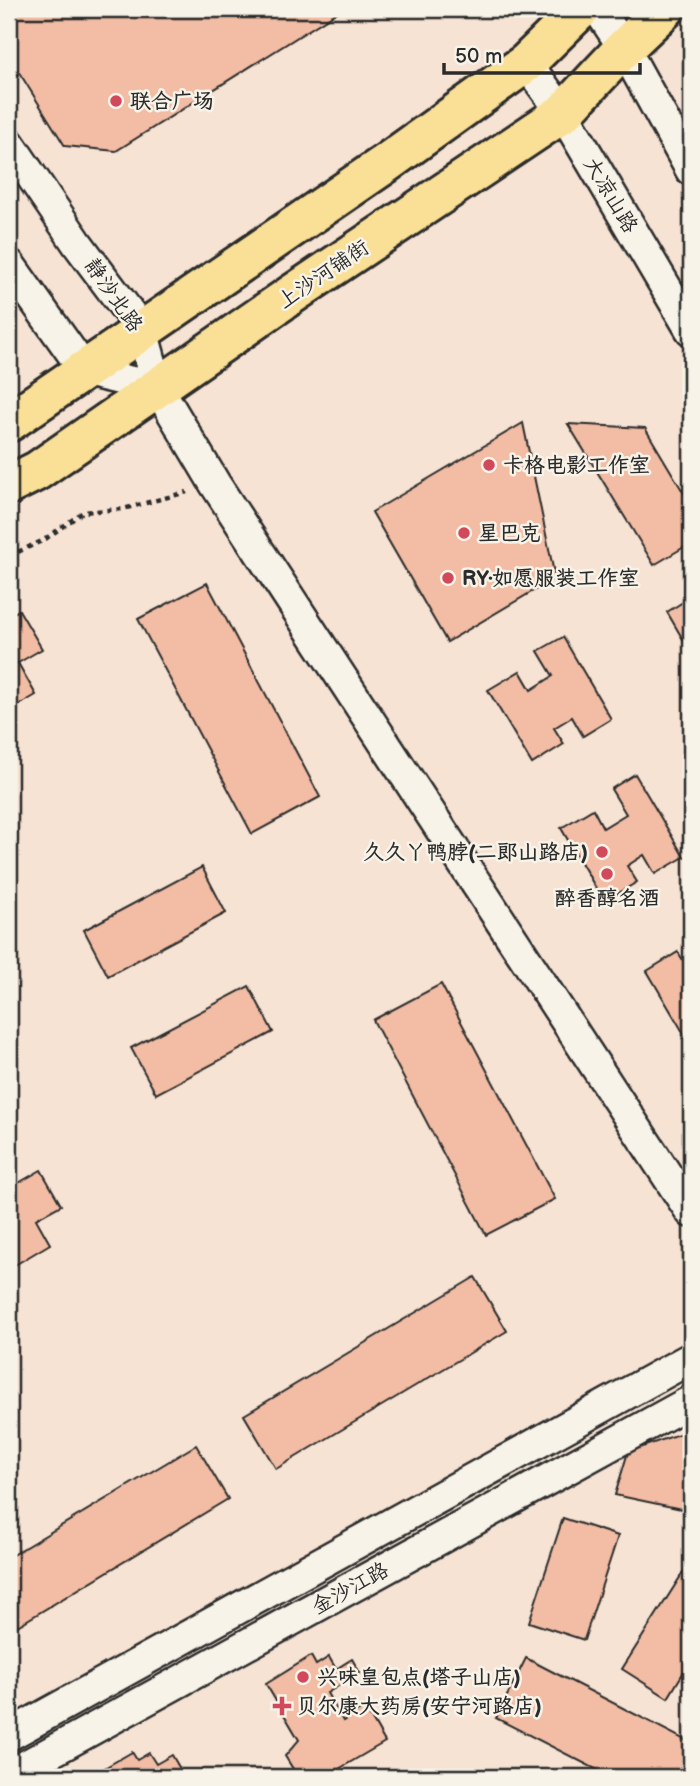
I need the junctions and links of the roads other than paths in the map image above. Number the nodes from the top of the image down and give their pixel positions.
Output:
1 (582, 9) edge
2 (598, 9) edge
3 (664, 9) edge
4 (624, 48) junction
5 (526, 63) junction
6 (563, 113) junction
7 (9, 143) edge
8 (691, 170) edge
9 (9, 264) edge
10 (142, 330) junction
11 (691, 330) edge
12 (85, 371) junction
13 (158, 388) junction
14 (9, 422) edge
15 (9, 485) edge
16 (691, 1212) edge
17 (691, 1359) edge
18 (691, 1401) edge
19 (9, 1735) edge
20 (9, 1775) edge

1 - 5 main road
2 - 4 street
3 - 4 main road, 上沙河铺街
4 - 6 main road, 上沙河铺街
4 - 8 street
5 - 6 street, 大凉山路
5 - 10 main road
6 - 11 street, 大凉山路
6 - 13 main road, 上沙河铺街
7 - 10 street, 静沙北路
9 - 12 street
10 - 12 main road
10 - 13 street, 静沙北路
12 - 13 street
12 - 14 main road
13 - 15 main road, 上沙河铺街
13 - 16 street, 静沙北路
17 - 19 street
18 - 20 street, 金沙江路

